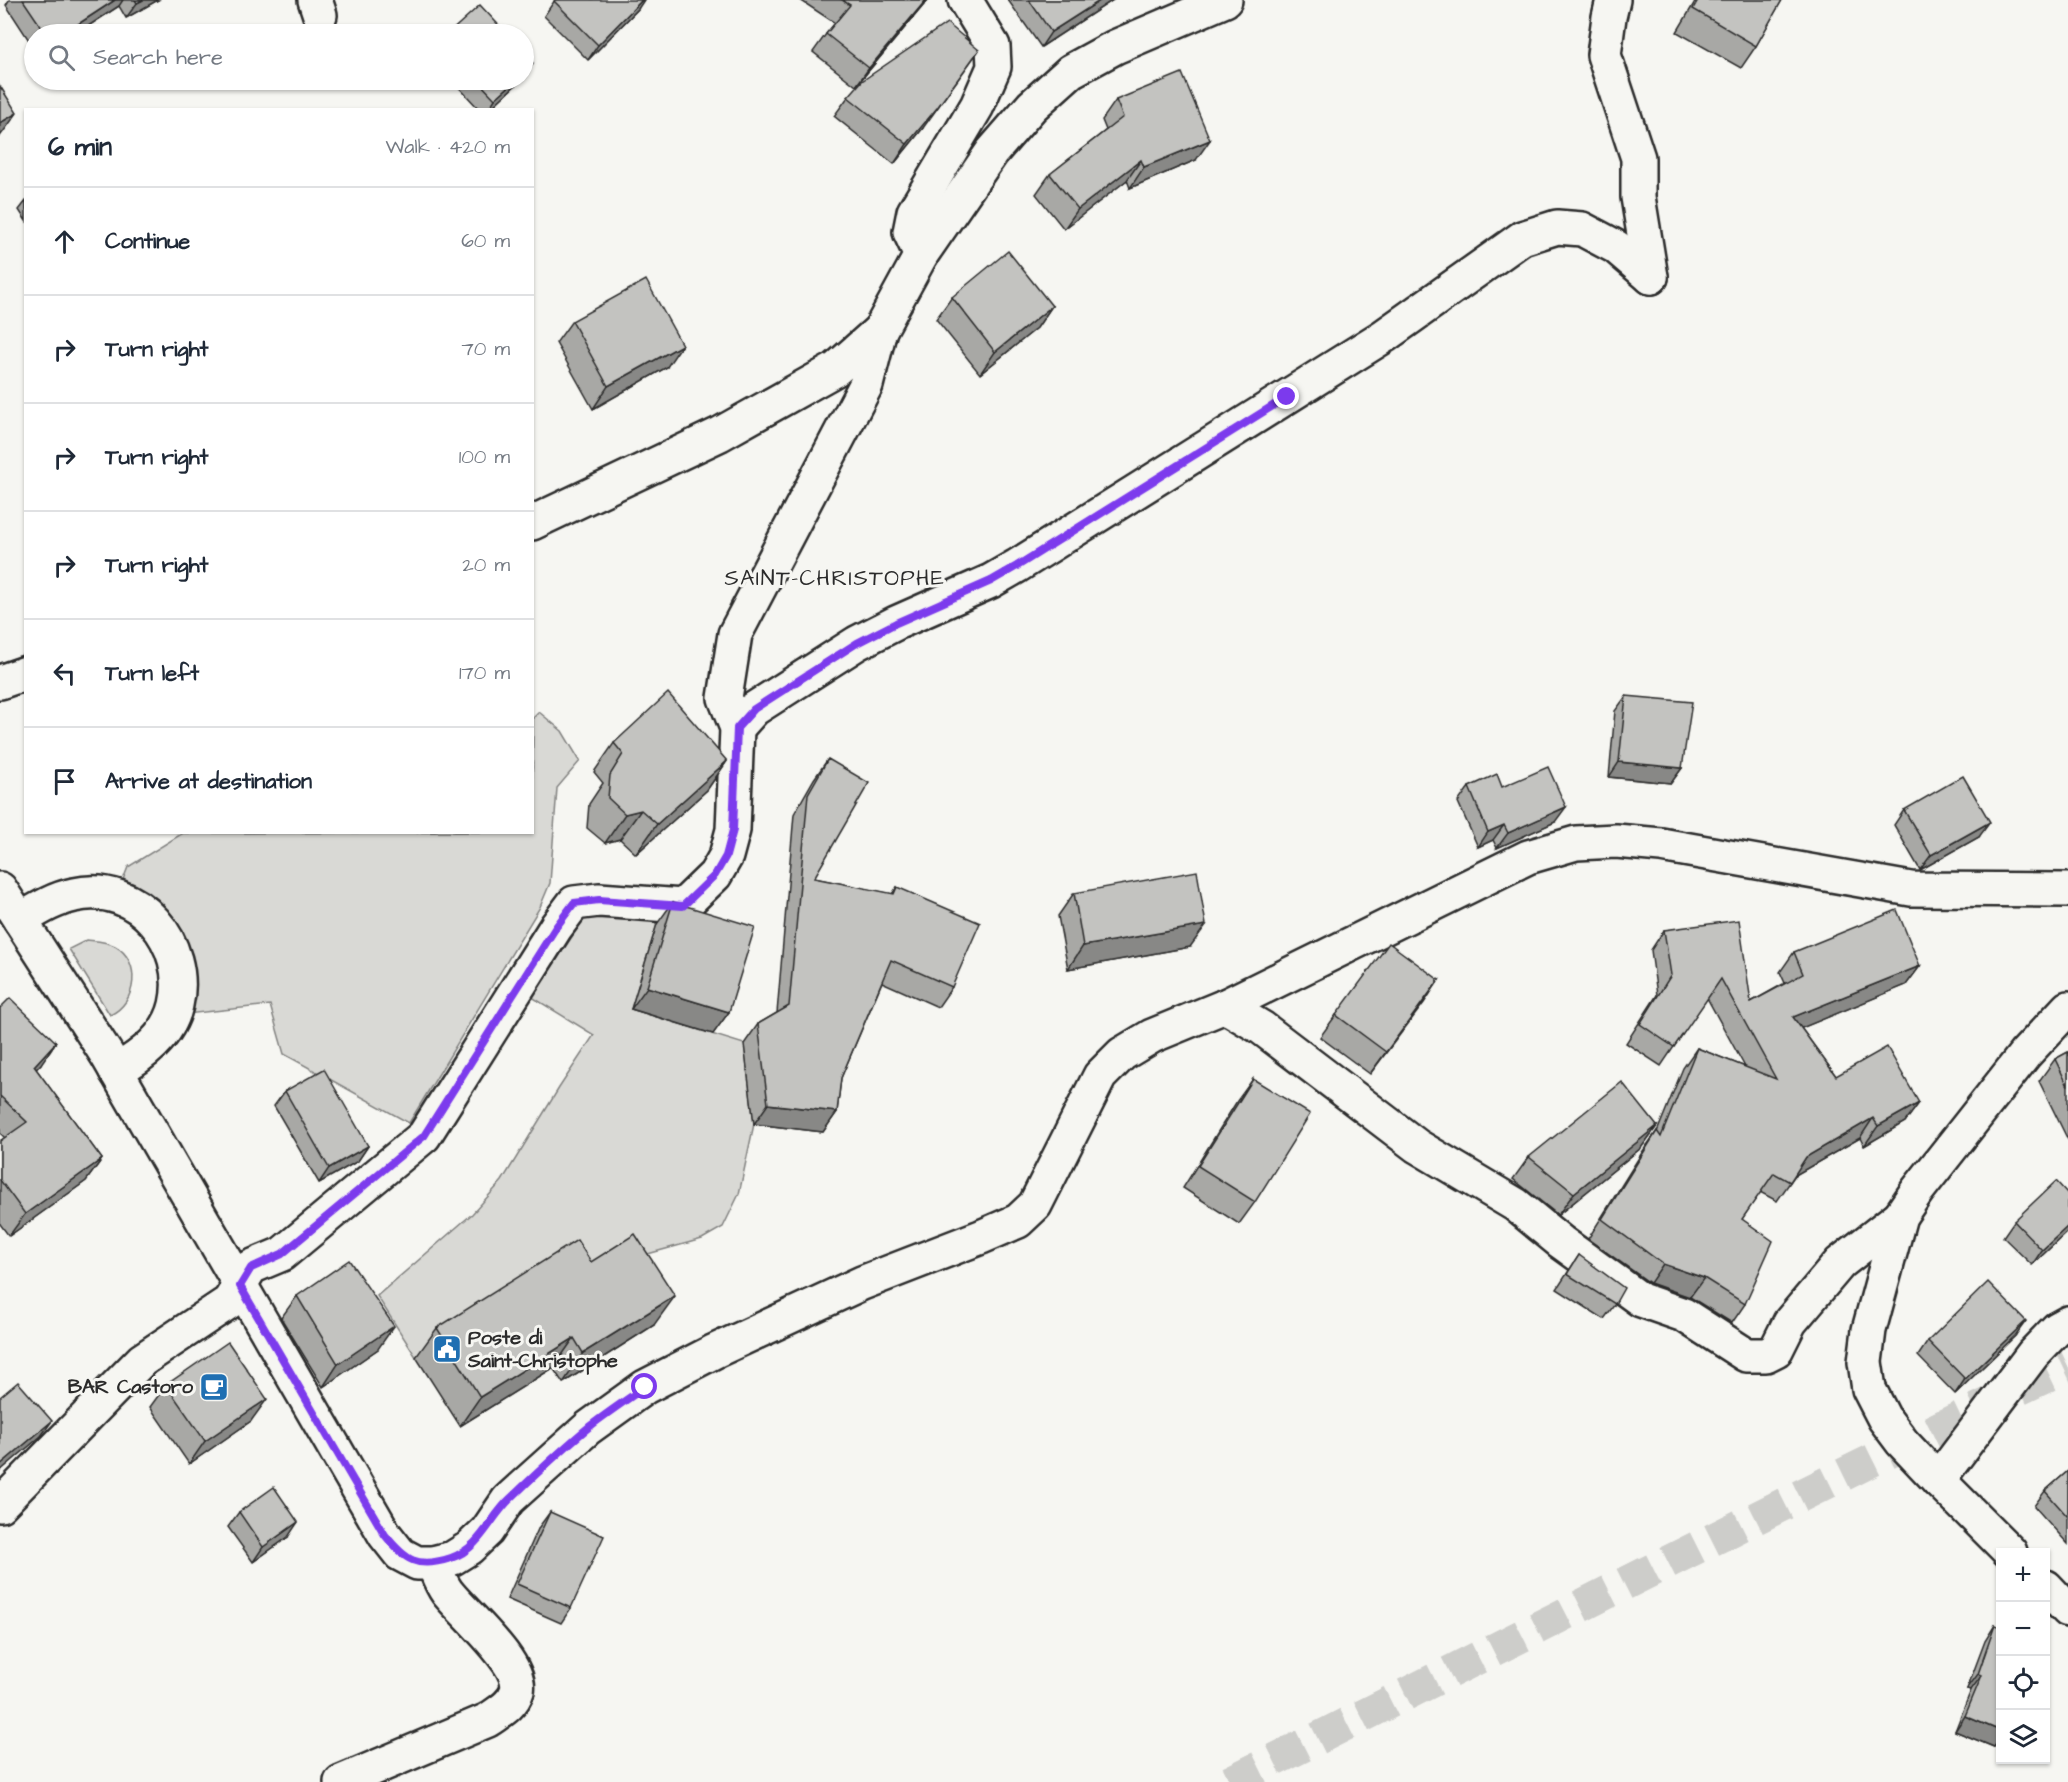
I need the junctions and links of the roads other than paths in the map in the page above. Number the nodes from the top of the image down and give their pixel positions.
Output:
1 (965, 0) edge
2 (1225, 0) edge
3 (1613, 0) edge
4 (921, 255) junction
5 (880, 330) junction
6 (534, 522) edge
7 (24, 674) edge
8 (0, 682) edge
9 (737, 728) junction
10 (0, 889) edge
11 (2068, 890) edge
12 (20, 920) junction
13 (1225, 1006) junction
14 (2068, 1008) edge
15 (116, 1071) junction
16 (1900, 1216) junction
17 (240, 1286) junction
18 (2068, 1323) edge
19 (1938, 1480) junction
20 (0, 1505) edge
21 (2006, 1548) edge
22 (433, 1563) junction
23 (2050, 1591) edge
24 (2068, 1610) edge
25 (342, 1782) edge

1 - 4 street
2 - 4 street
3 - 9 street
4 - 5 street
5 - 6 street
5 - 9 street
7 - 8 street
9 - 17 street
10 - 12 street
11 - 13 street
12 - 15 street
12 - 15 street
13 - 16 street
13 - 22 street
14 - 16 street
15 - 17 street
16 - 19 street
17 - 20 street
17 - 22 street
18 - 19 street
19 - 21 street
22 - 25 street
23 - 24 street

